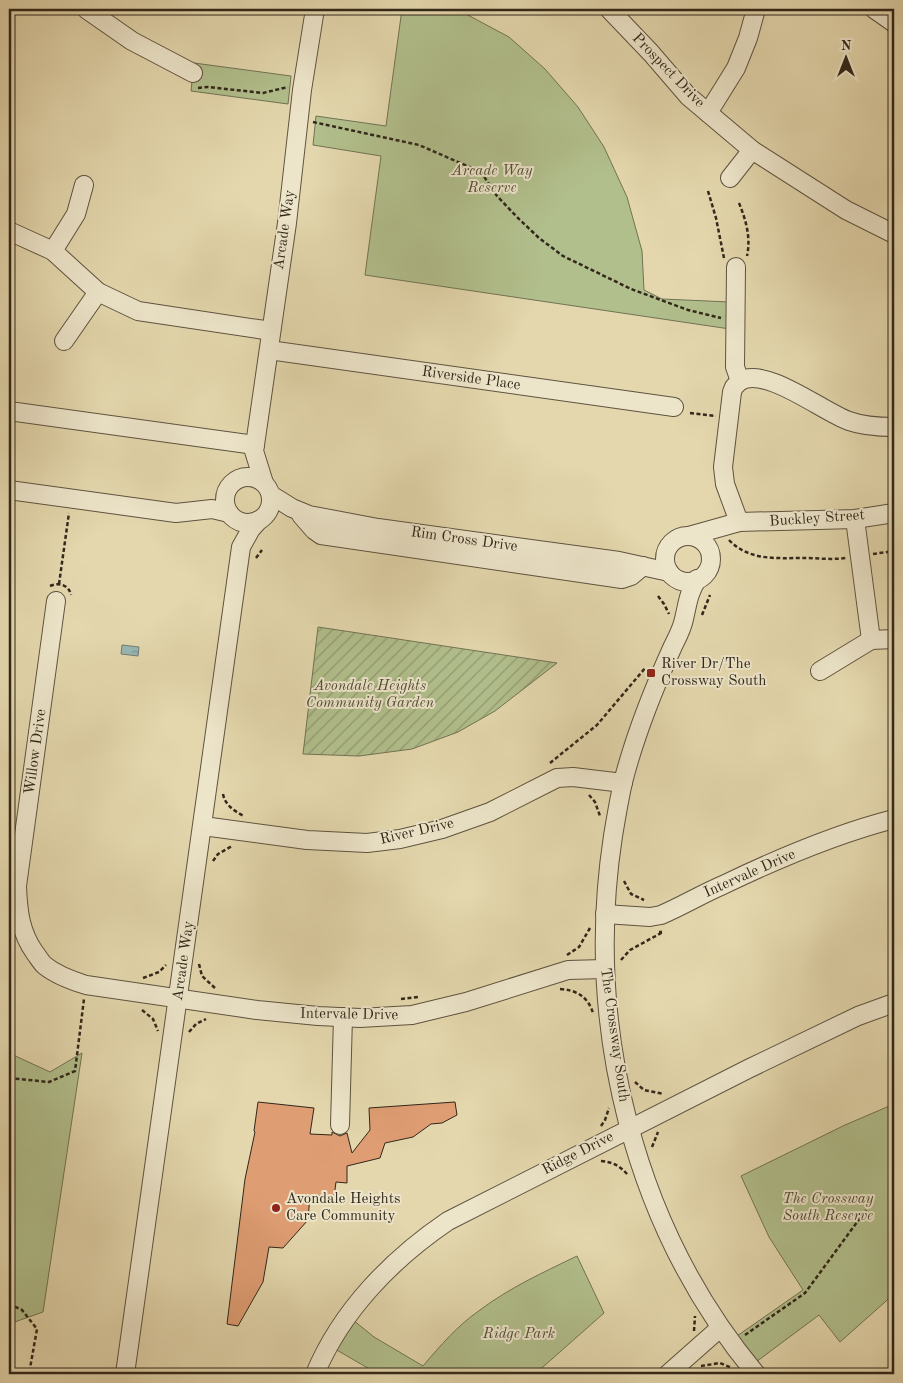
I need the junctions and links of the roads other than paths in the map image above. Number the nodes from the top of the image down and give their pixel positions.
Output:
1 (86, 9) edge
2 (315, 9) edge
3 (609, 9) edge
4 (756, 9) edge
5 (874, 9) edge
6 (894, 23) edge
7 (192, 81) road end
8 (708, 113) junction
9 (752, 150) junction
10 (730, 178) dead end
11 (84, 185) dead end
12 (9, 230) edge
13 (894, 234) edge
14 (53, 251) junction
15 (736, 267) road end
16 (98, 292) junction
17 (271, 331) junction
18 (64, 341) dead end
19 (269, 350) junction
20 (740, 381) junction
21 (682, 410) road end
22 (9, 411) edge
23 (894, 427) edge
24 (255, 448) junction
25 (233, 484) junction
26 (267, 489) junction
27 (9, 490) edge
28 (202, 509) junction
29 (894, 513) edge
30 (305, 515) junction
31 (232, 516) junction
32 (262, 518) junction
33 (854, 518) junction
34 (740, 522) junction
35 (689, 536) junction
36 (669, 546) junction
37 (241, 547) junction
38 (710, 555) junction
39 (620, 561) junction
40 (642, 566) junction
41 (672, 575) junction
42 (697, 579) junction
43 (62, 595) road end
44 (685, 616) junction
45 (894, 639) edge
46 (872, 640) junction
47 (820, 671) dead end
48 (623, 783) junction
49 (894, 819) edge
50 (203, 826) junction
51 (605, 914) junction
52 (615, 962) junction
53 (179, 1000) junction
54 (894, 1003) edge
55 (343, 1017) junction
56 (340, 1125) dead end
57 (635, 1125) junction
58 (720, 1328) junction
59 (748, 1373) edge
60 (125, 1374) edge
61 (315, 1374) edge
62 (668, 1374) edge

1 - 7 street
2 - 17 street, Arcade Way
3 - 8 street, Prospect Drive
4 - 8 street
5 - 6 street
8 - 9 street, Prospect Drive
9 - 10 street
9 - 13 street, Prospect Drive
11 - 14 street
12 - 14 street
14 - 16 street
15 - 20 street
16 - 17 street
16 - 18 street
17 - 19 street, Arcade Way
19 - 21 street, Riverside Place
19 - 24 street, Arcade Way
20 - 23 street
20 - 34 street
22 - 24 street
24 - 25 street, Arcade Way
24 - 26 street, Arcade Way
25 - 26 street
25 - 28 street
25 - 31 street
26 - 30 street, Rim Cross Drive
26 - 32 street
27 - 28 street
28 - 31 street
29 - 33 street, Buckley Street
30 - 32 street, Rim Cross Drive
30 - 39 street, Rim Cross Drive
30 - 40 street
31 - 32 street
31 - 37 street, Arcade Way
32 - 37 street, Arcade Way
33 - 34 street, Buckley Street
33 - 46 street
34 - 35 street, Buckley Street
34 - 38 street
35 - 36 street
35 - 38 street
36 - 39 street, Rim Cross Drive
36 - 41 street
37 - 50 street, Arcade Way
38 - 42 street
39 - 40 street, Rim Cross Drive
40 - 41 street, Rim Cross Drive
41 - 42 street
41 - 44 street
42 - 44 street, The Crossway South
43 - 53 street, Willow Drive
44 - 48 street, The Crossway South
45 - 46 street
46 - 47 street
48 - 50 street, River Drive
48 - 51 street, The Crossway South
49 - 51 street, Intervale Drive
50 - 53 street, Arcade Way
51 - 52 street, The Crossway South
52 - 55 street, Intervale Drive
52 - 57 street, The Crossway South
53 - 55 street, Intervale Drive
53 - 60 street, Arcade Way
54 - 57 street, Ridge Drive
55 - 56 street
57 - 58 street, The Crossway South
57 - 61 street, Ridge Drive
58 - 59 street, The Crossway South
58 - 62 street

